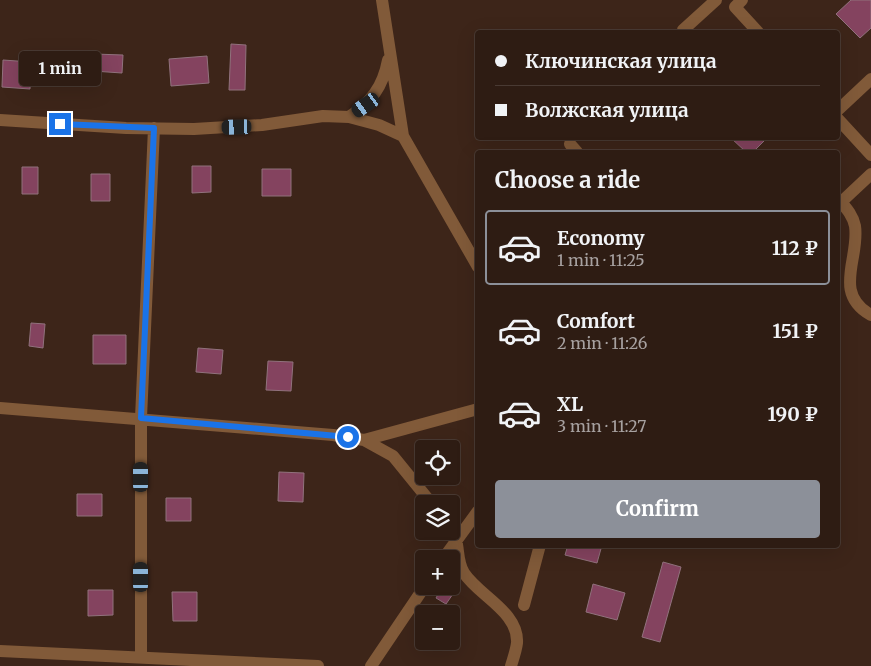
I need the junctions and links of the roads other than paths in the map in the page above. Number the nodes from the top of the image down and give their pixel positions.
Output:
1 (382, 0) edge
2 (716, 0) edge
3 (735, 2) edge
4 (683, 30) dead end
5 (756, 30) edge
6 (390, 52) junction
7 (871, 79) edge
8 (840, 108) edge
9 (348, 117) junction
10 (0, 120) edge
11 (840, 121) edge
12 (154, 128) junction
13 (403, 136) junction
14 (871, 155) edge
15 (871, 174) edge
16 (840, 203) edge
17 (840, 205) edge
18 (475, 262) edge
19 (871, 315) edge
20 (0, 408) edge
21 (475, 409) edge
22 (141, 418) junction
23 (364, 440) junction
24 (425, 495) edge
25 (475, 514) edge
26 (460, 528) edge
27 (455, 540) edge
28 (539, 548) edge
29 (419, 595) edge
30 (524, 605) dead end
31 (0, 650) edge
32 (141, 656) junction
33 (318, 666) edge
34 (371, 666) edge
35 (511, 666) edge

1 - 6 street
2 - 4 street
3 - 5 street
6 - 9 street
6 - 13 street
7 - 8 street
9 - 12 street
9 - 13 street
10 - 12 street
11 - 14 street
12 - 22 street
13 - 18 street
15 - 16 street
17 - 19 street
20 - 22 street
21 - 23 street
22 - 23 street
22 - 32 street
23 - 24 street
25 - 26 street
27 - 35 street
28 - 30 street
29 - 34 street
31 - 32 street
32 - 33 street

